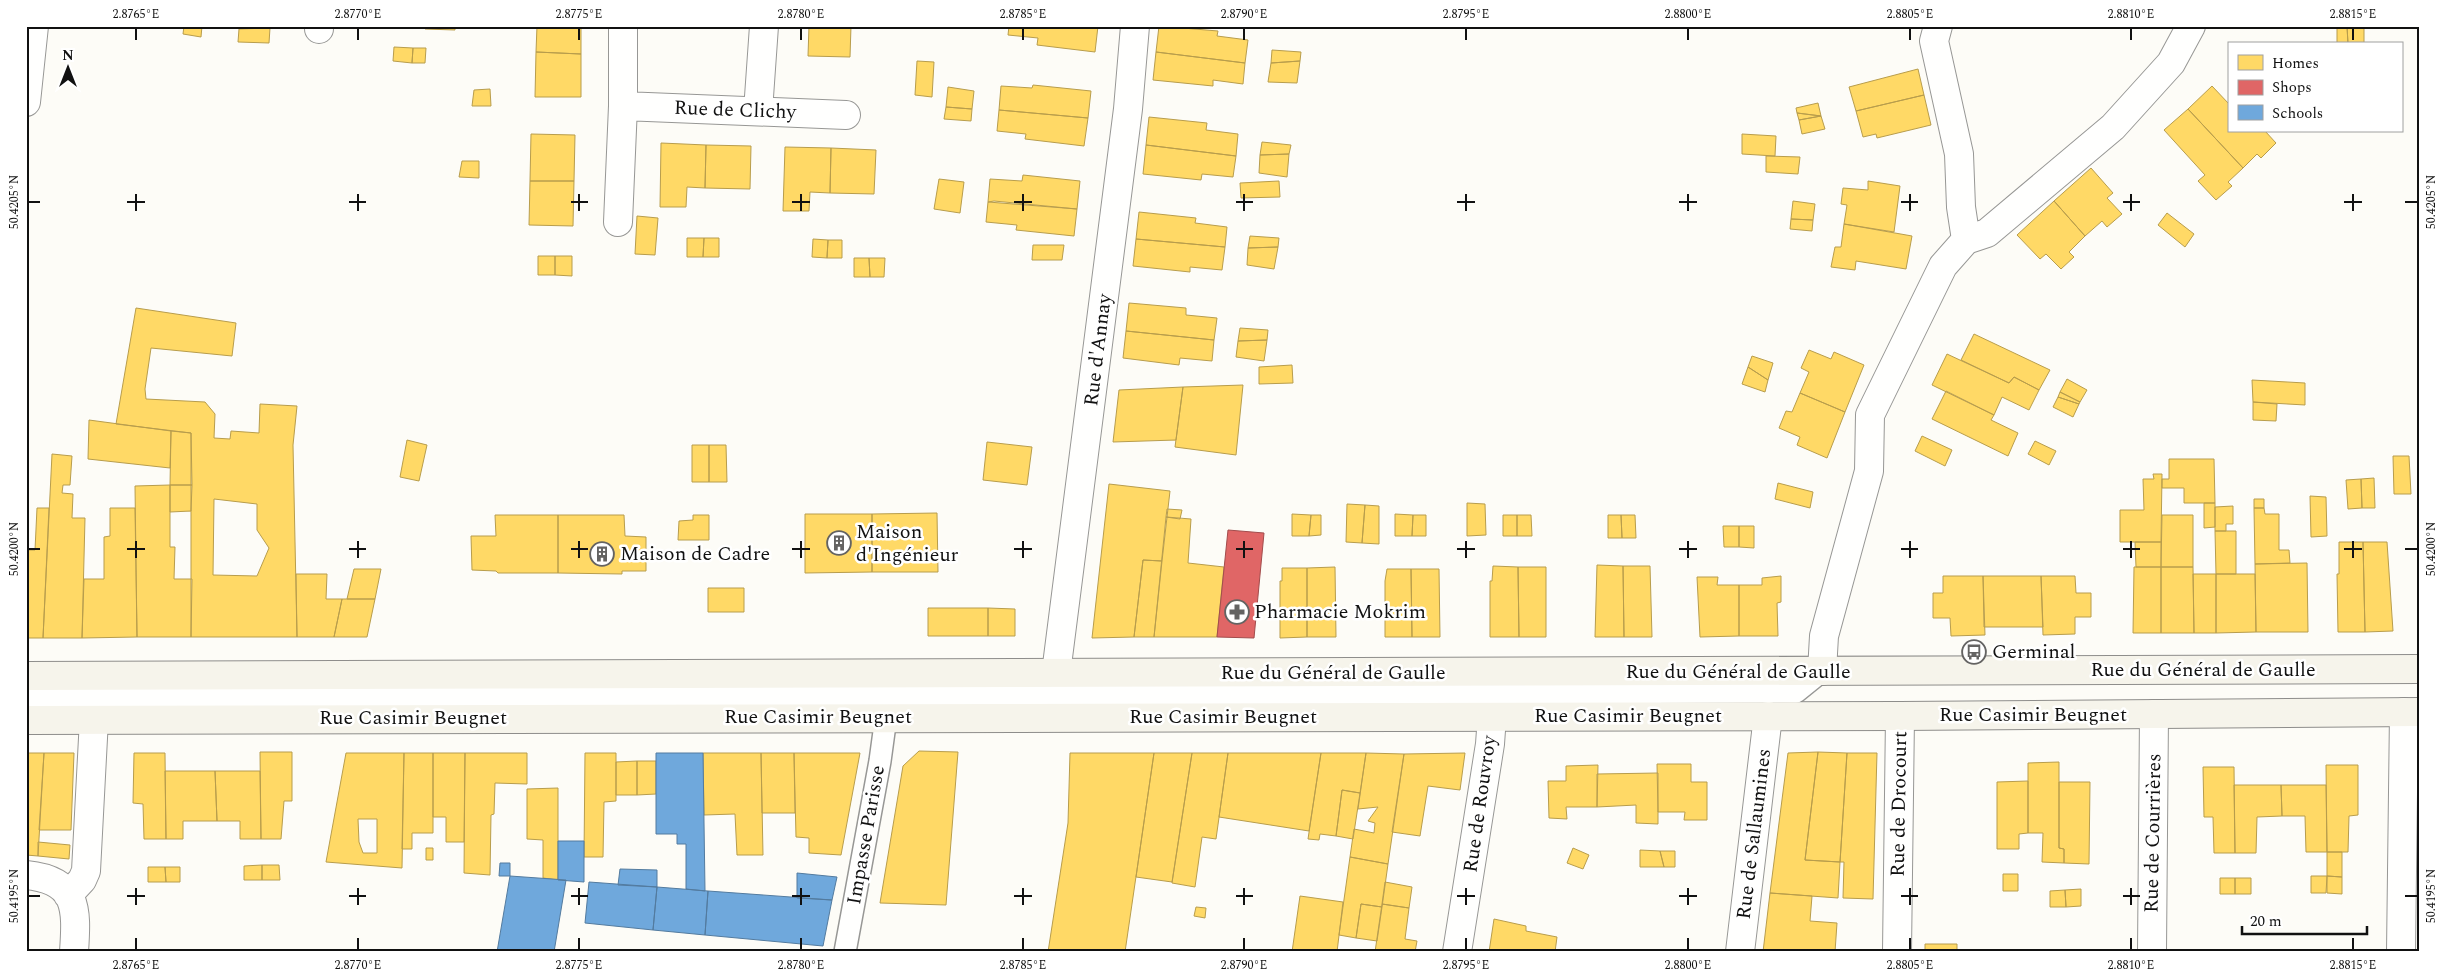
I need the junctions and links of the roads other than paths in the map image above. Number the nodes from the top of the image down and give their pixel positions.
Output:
1 (34, 26) edge
2 (623, 26) edge
3 (764, 26) edge
4 (1135, 26) edge
5 (1938, 26) edge
6 (2191, 26) edge
7 (26, 102) edge
8 (623, 106) junction
9 (758, 111) junction
10 (846, 115) dead end
11 (618, 222) dead end
12 (1966, 240) junction
13 (2419, 668) edge
14 (1822, 672) junction
15 (1056, 673) junction
16 (26, 676) edge
17 (26, 698) edge
18 (2411, 712) edge
19 (2154, 714) junction
20 (1492, 716) junction
21 (1768, 716) junction
22 (1900, 716) junction
23 (886, 717) junction
24 (94, 719) junction
25 (26, 720) edge
26 (26, 875) edge
27 (68, 895) junction
28 (74, 952) edge
29 (845, 952) edge
30 (1457, 952) edge
31 (1740, 952) edge
32 (1897, 952) edge
33 (2152, 952) edge
34 (2401, 952) edge

1 - 7 street
2 - 8 street
3 - 9 street
4 - 15 street, Rue d'Annay
5 - 12 street
6 - 12 street
8 - 9 street, Rue de Clichy
8 - 11 street
9 - 10 street, Rue de Clichy
12 - 14 street
13 - 14 main road, Rue du Général de Gaulle
14 - 15 main road, Rue du Général de Gaulle
14 - 17 lane
15 - 16 main road
18 - 19 main road, Rue Casimir Beugnet
18 - 34 street
19 - 22 main road, Rue Casimir Beugnet
19 - 33 street, Rue de Courrières
20 - 21 main road, Rue Casimir Beugnet
20 - 23 main road, Rue Casimir Beugnet
20 - 30 street, Rue de Rouvroy
21 - 22 main road, Rue Casimir Beugnet
21 - 31 street, Rue de Sallaumines
22 - 32 street, Rue de Drocourt
23 - 24 main road, Rue Casimir Beugnet
23 - 29 lane, Impasse Parisse
24 - 25 main road, Rue Casimir Beugnet
24 - 27 street
26 - 27 street
27 - 28 street

